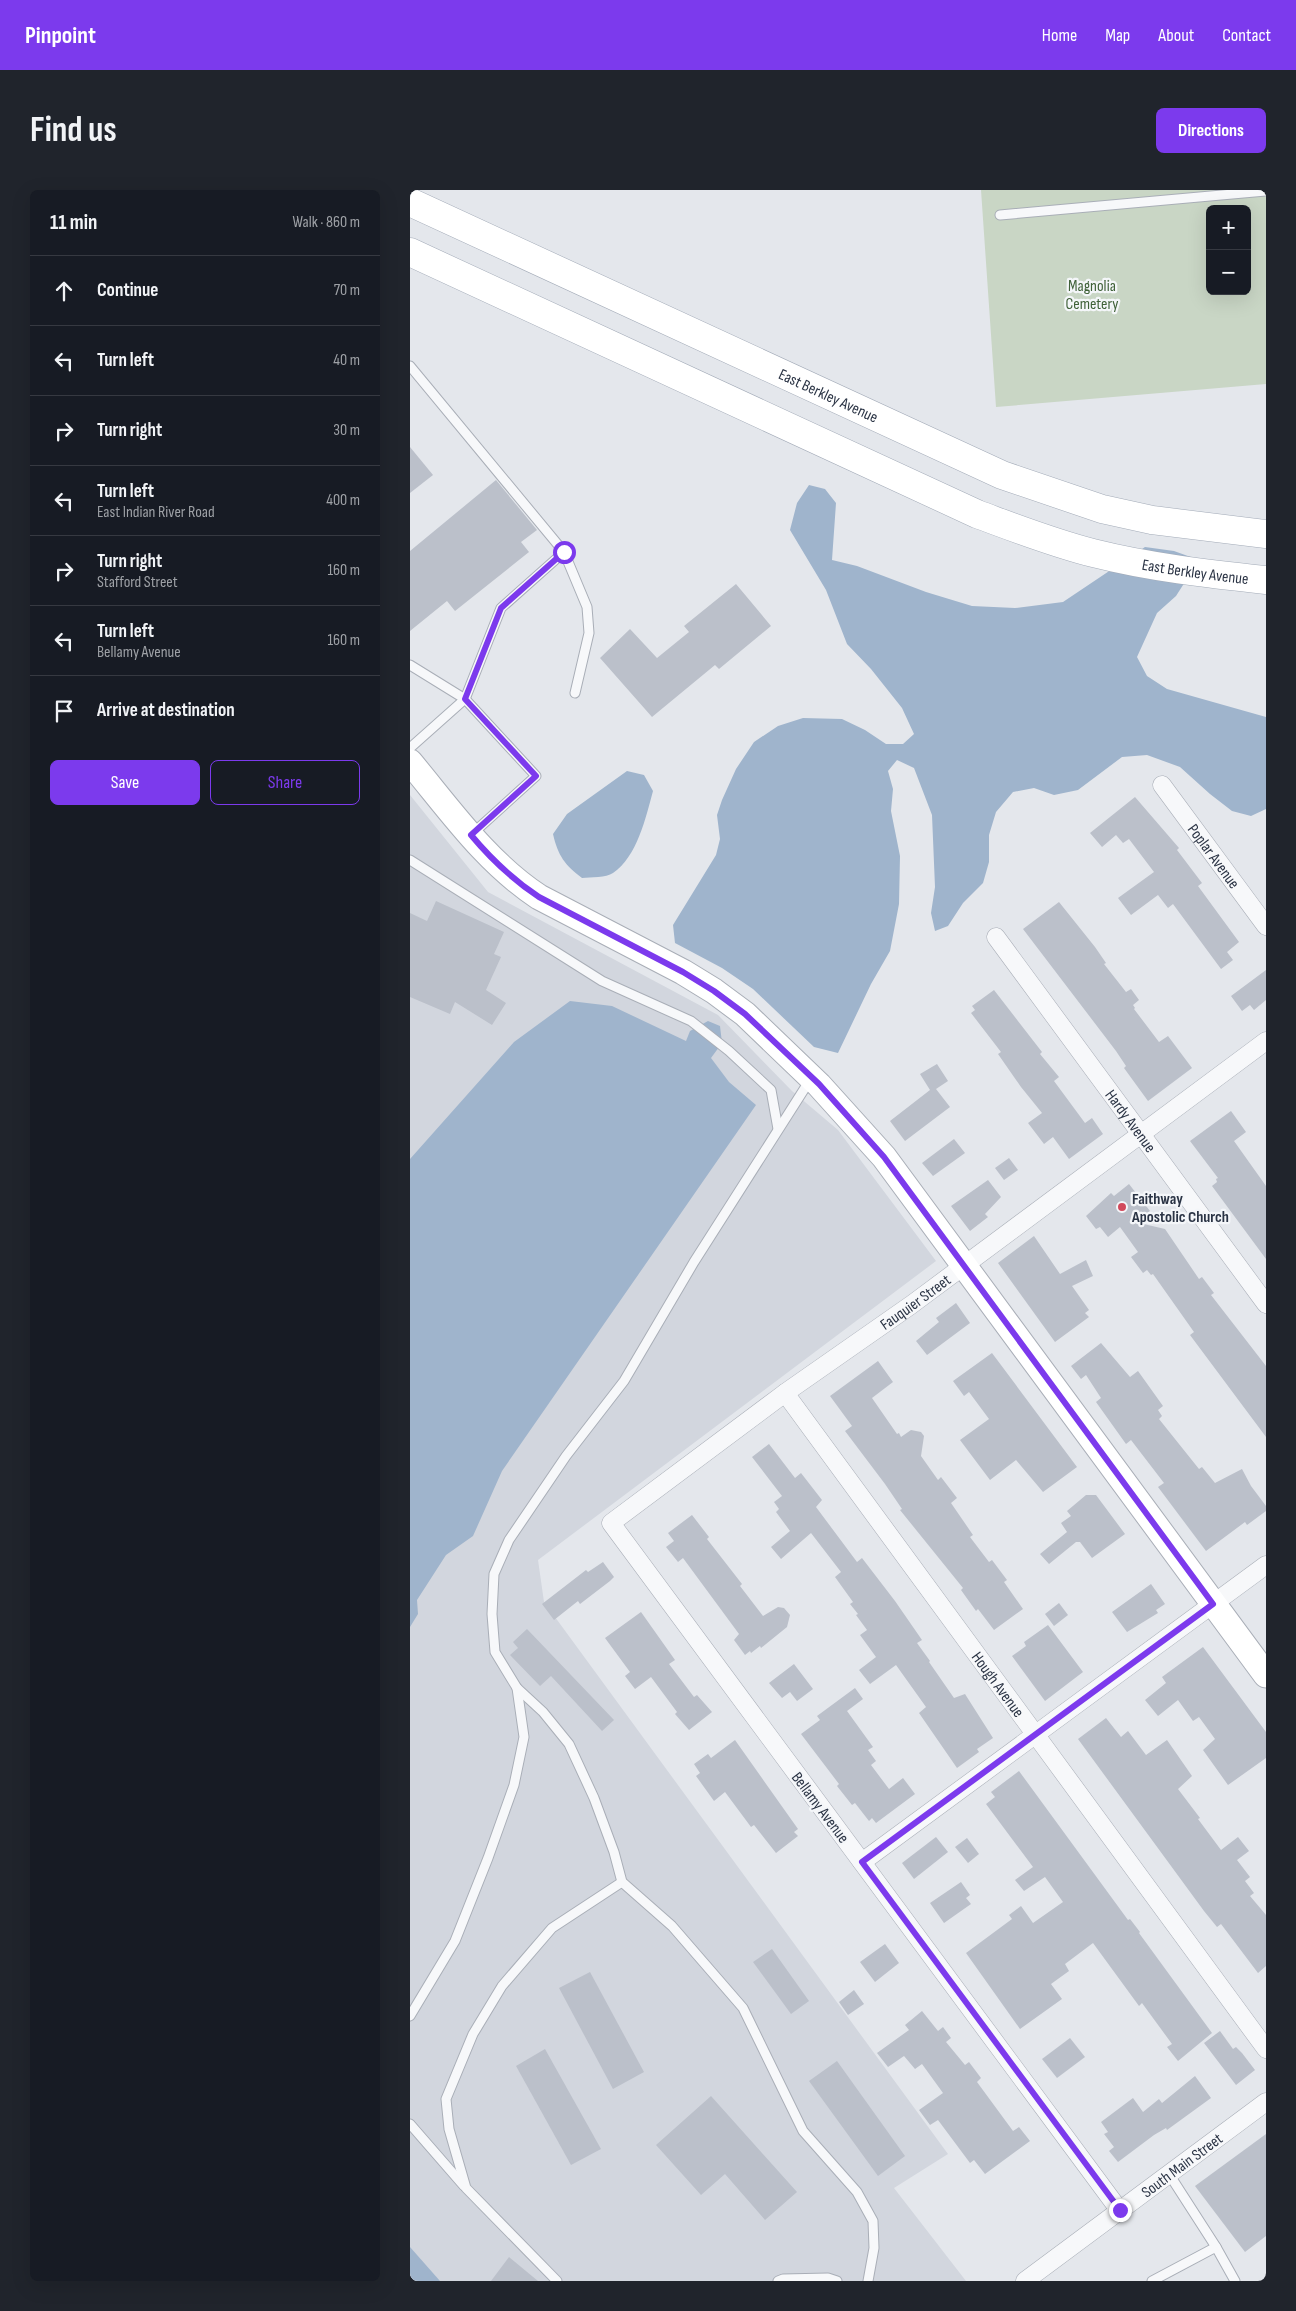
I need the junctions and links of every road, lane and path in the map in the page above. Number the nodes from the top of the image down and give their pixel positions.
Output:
1 (1266, 191) edge
2 (1202, 193) edge
3 (410, 202) edge
4 (1000, 215) dead end
5 (410, 252) edge
6 (410, 366) edge
7 (1266, 534) edge
8 (564, 552) junction
9 (1263, 580) edge
10 (410, 665) edge
11 (575, 693) dead end
12 (465, 699) junction
13 (410, 748) edge
14 (410, 762) edge
15 (1162, 785) dead end
16 (471, 835) junction
17 (410, 860) edge
18 (1266, 926) edge
19 (996, 937) dead end
20 (1266, 1041) edge
21 (812, 1077) junction
22 (778, 1129) junction
23 (1141, 1134) junction
24 (964, 1265) junction
25 (1266, 1304) edge
26 (785, 1393) junction
27 (611, 1523) joint
28 (1266, 1565) edge
29 (1213, 1604) junction
30 (1266, 1675) edge
31 (517, 1688) junction
32 (1036, 1736) junction
33 (862, 1862) junction
34 (622, 1882) junction
35 (410, 2016) edge
36 (1266, 2049) edge
37 (1266, 2102) edge
38 (410, 2124) edge
39 (1169, 2174) junction
40 (466, 2188) junction
41 (1120, 2210) junction
42 (1216, 2246) junction
43 (557, 2281) edge
44 (778, 2281) edge
45 (837, 2281) edge
46 (868, 2281) edge
47 (1026, 2281) edge
48 (1152, 2281) edge
49 (1235, 2281) edge

1 - 2 lane
2 - 4 lane
3 - 7 main road, East Berkley Avenue
5 - 9 main road, East Berkley Avenue
6 - 8 lane
8 - 11 lane
8 - 12 lane
10 - 12 lane
12 - 13 lane
12 - 16 lane
14 - 16 street
15 - 18 street, Poplar Avenue
16 - 21 street
17 - 22 lane
19 - 23 street, Hardy Avenue
20 - 23 street, Fauquier Street
21 - 22 lane
21 - 24 street
22 - 31 lane
23 - 24 street, Fauquier Street
23 - 25 street, Hardy Avenue
24 - 26 street, Fauquier Street
24 - 29 street
26 - 27 street, Fauquier Street
26 - 32 street, Hough Avenue
27 - 33 street, Bellamy Avenue
28 - 29 street
29 - 30 street
29 - 32 street
31 - 34 lane
31 - 35 lane
32 - 33 street
32 - 36 street, Hough Avenue
33 - 41 street, Bellamy Avenue
34 - 40 lane
34 - 46 lane
37 - 39 street, South Main Street
38 - 40 lane
39 - 41 street, South Main Street
39 - 42 lane
40 - 43 lane
41 - 47 street, South Main Street
42 - 48 lane
42 - 49 lane
44 - 45 lane

